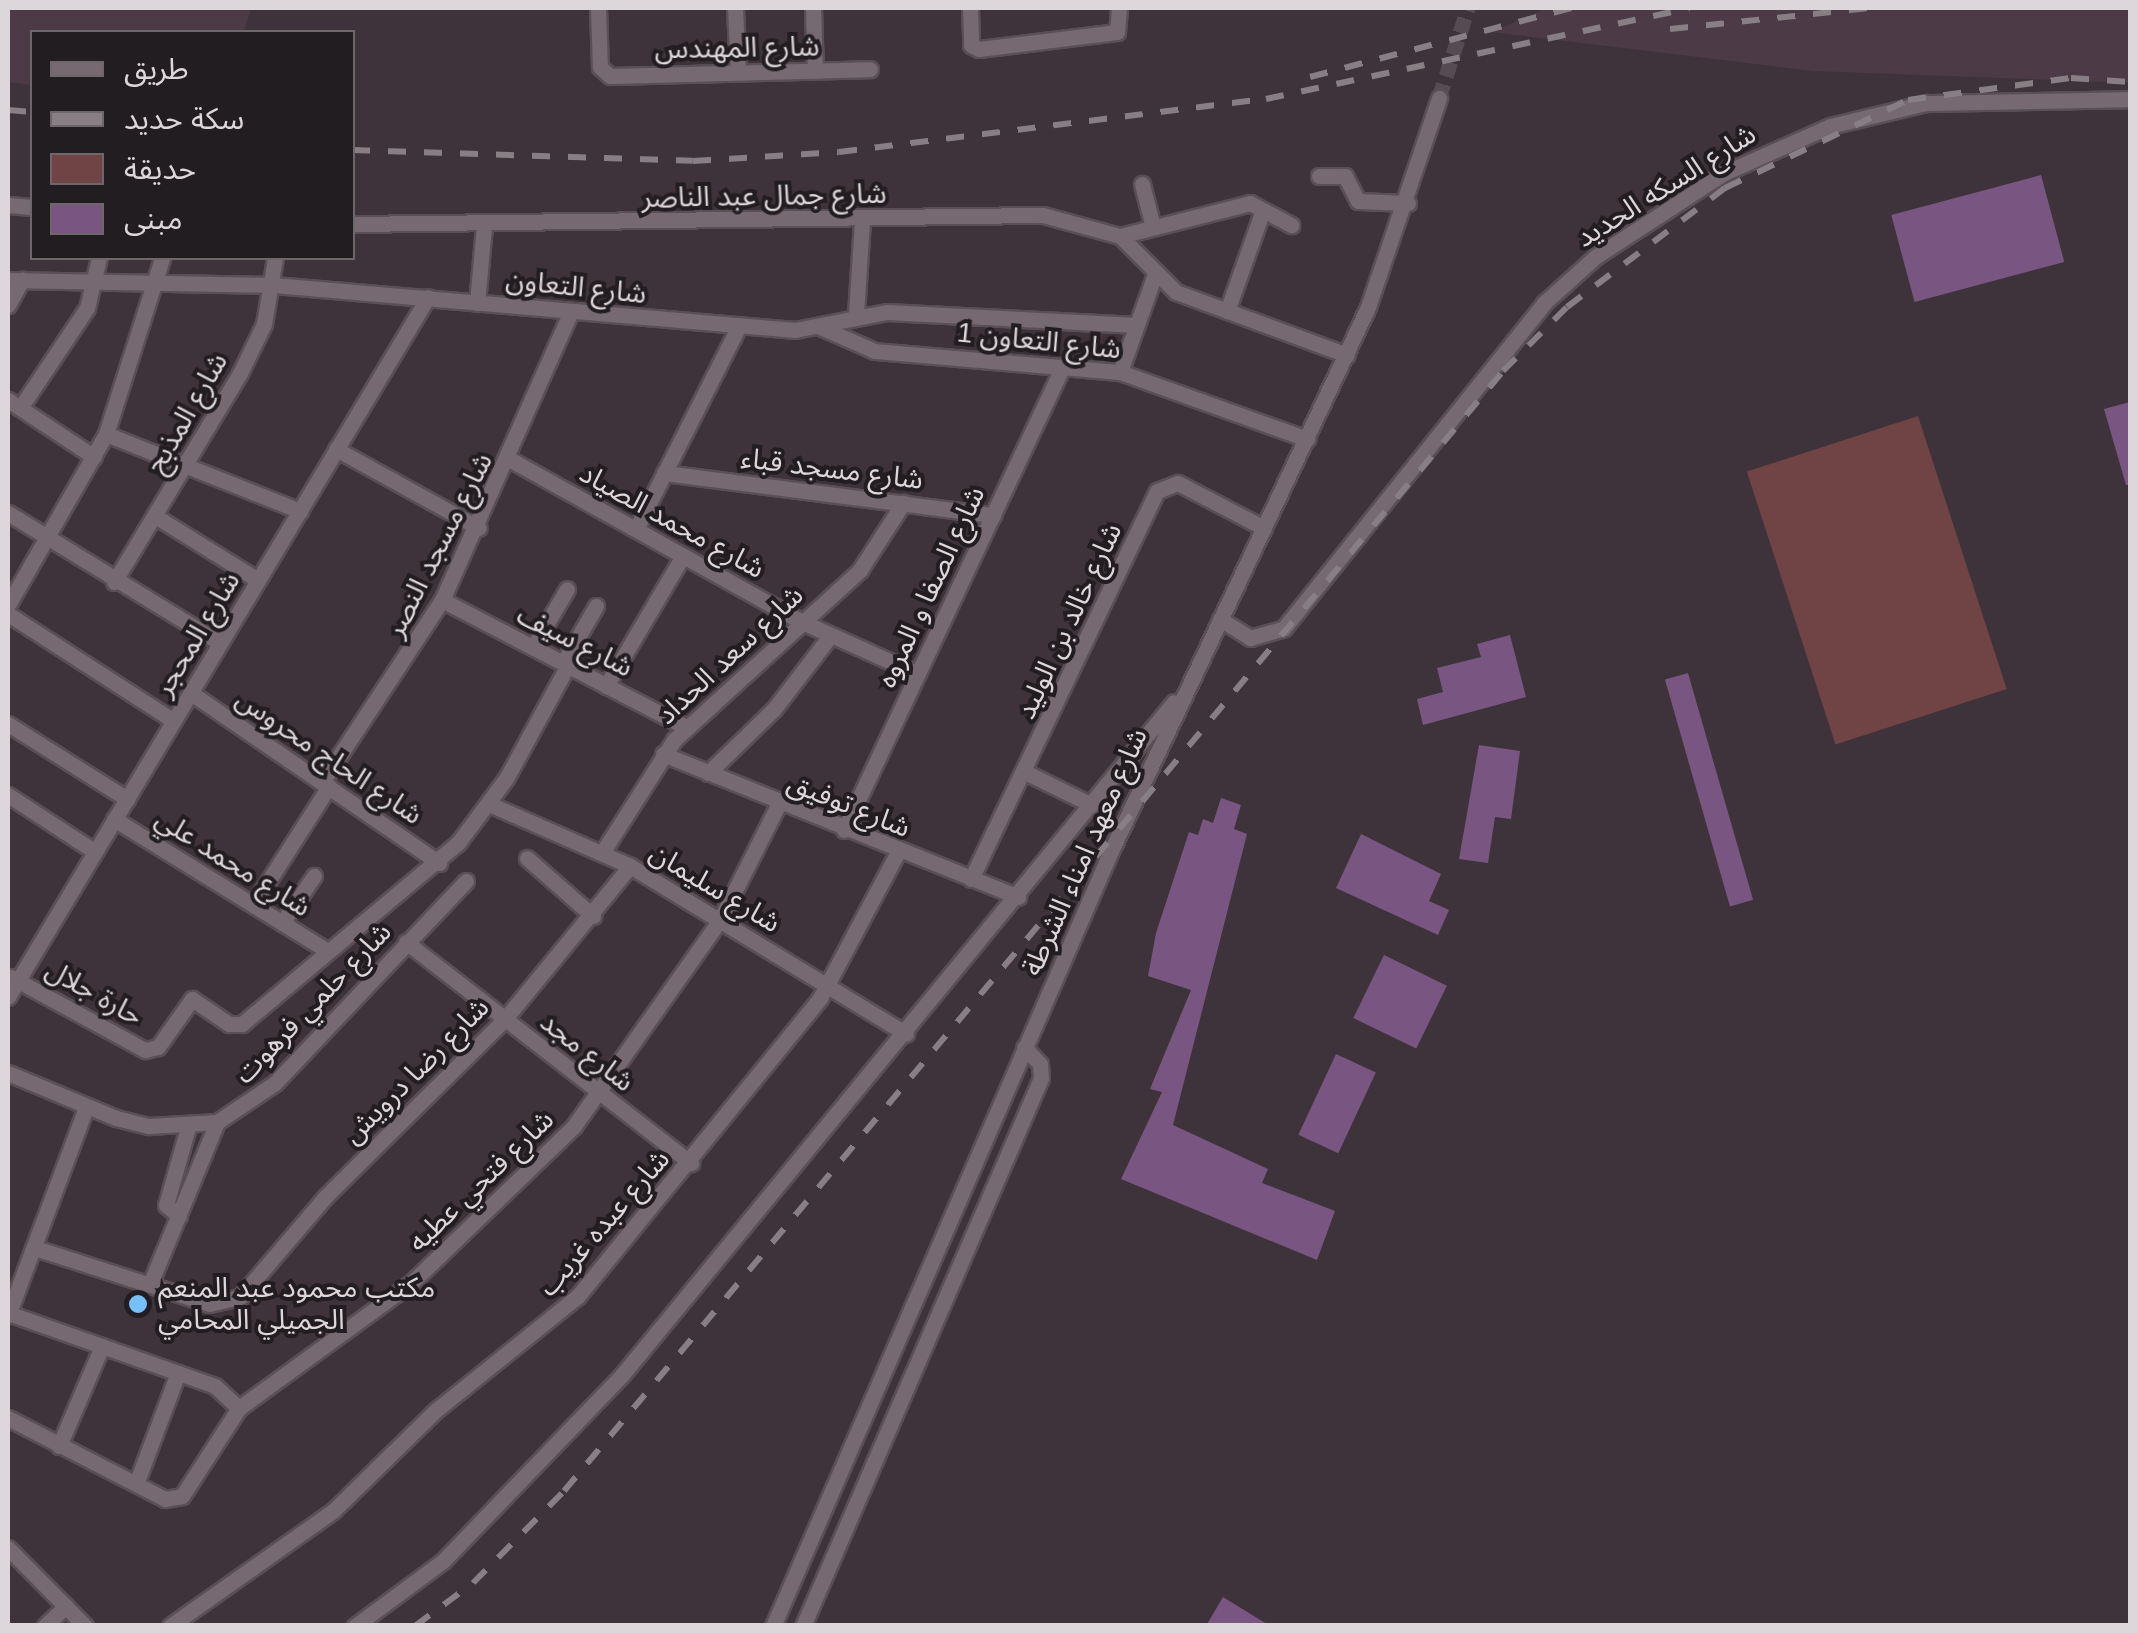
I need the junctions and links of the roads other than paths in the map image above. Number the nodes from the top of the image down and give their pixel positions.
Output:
1 (598, 8) edge
2 (735, 8) edge
3 (813, 8) edge
4 (970, 8) edge
5 (1121, 15) edge
6 (870, 69) dead end
7 (815, 71) junction
8 (738, 72) junction
9 (1439, 98) tunnel mouth
10 (2130, 99) edge
11 (1319, 176) dead end
12 (1142, 184) dead end
13 (1408, 203) junction
14 (1263, 210) junction
15 (862, 220) junction
16 (355, 224) edge
17 (1291, 225) dead end
18 (484, 226) junction
19 (1153, 227) junction
20 (1120, 236) junction
21 (98, 260) edge
22 (162, 260) edge
23 (275, 260) edge
24 (1156, 274) junction
25 (15, 280) edge
26 (97, 281) junction
27 (159, 283) junction
28 (274, 286) junction
29 (428, 297) junction
30 (477, 302) junction
31 (8, 305) edge
32 (1227, 311) junction
33 (570, 314) junction
34 (856, 314) junction
35 (739, 326) junction
36 (1136, 326) junction
37 (820, 327) junction
38 (1347, 355) junction
39 (1063, 366) junction
40 (1120, 372) junction
41 (14, 404) edge
42 (106, 434) junction
43 (1308, 438) junction
44 (336, 450) junction
45 (94, 458) junction
46 (511, 460) junction
47 (188, 462) junction
48 (664, 473) junction
49 (904, 503) junction
50 (300, 511) junction
51 (8, 513) edge
52 (993, 515) junction
53 (155, 516) junction
54 (479, 528) junction
55 (1264, 528) junction
56 (636, 529) junction
57 (48, 540) junction
58 (684, 556) junction
59 (258, 580) junction
60 (114, 582) junction
61 (567, 589) dead end
62 (442, 600) junction
63 (8, 605) edge
64 (596, 606) dead end
65 (8, 614) edge
66 (1220, 619) junction
67 (800, 621) junction
68 (830, 636) junction
69 (220, 643) junction
70 (532, 647) junction
71 (566, 664) junction
72 (918, 674) junction
73 (1189, 684) junction
74 (606, 686) junction
75 (190, 693) junction
76 (174, 721) junction
77 (8, 724) edge
78 (686, 727) junction
79 (663, 754) junction
80 (708, 773) junction
81 (1027, 773) junction
82 (325, 784) junction
83 (8, 795) edge
84 (127, 798) junction
85 (779, 803) junction
86 (489, 804) junction
87 (1092, 805) junction
88 (114, 818) junction
89 (844, 830) junction
90 (94, 851) junction
91 (898, 852) junction
92 (602, 853) junction
93 (528, 858) dead end
94 (439, 863) junction
95 (630, 866) junction
96 (314, 876) dead end
97 (971, 879) junction
98 (466, 880) dead end
99 (1018, 897) junction
100 (253, 905) junction
101 (593, 916) junction
102 (720, 920) junction
103 (282, 924) junction
104 (406, 942) junction
105 (326, 950) junction
106 (12, 977) edge
107 (829, 985) junction
108 (8, 997) edge
109 (504, 1020) junction
110 (906, 1034) junction
111 (1024, 1047) junction
112 (8, 1073) edge
113 (601, 1095) junction
114 (86, 1108) junction
115 (217, 1122) junction
116 (188, 1127) junction
117 (691, 1164) junction
118 (179, 1216) junction
119 (35, 1248) junction
120 (150, 1284) junction
121 (8, 1314) edge
122 (102, 1346) junction
123 (178, 1373) junction
124 (239, 1408) junction
125 (8, 1418) edge
126 (58, 1446) junction
127 (136, 1484) junction
128 (811, 1540) junction
129 (8, 1548) edge
130 (835, 1552) junction
131 (66, 1606) junction
132 (46, 1626) edge
133 (85, 1626) edge
134 (170, 1626) edge
135 (354, 1626) edge
136 (773, 1626) edge
137 (803, 1626) edge

1 - 8 street, شارع المهندس
2 - 8 street
3 - 7 street
4 - 5 street
6 - 7 street, شارع المهندس
7 - 8 street, شارع المهندس
9 - 13 street, شارع معهد امناء الشرطة
10 - 66 street, شارع السكه الحديد
11 - 13 street
12 - 19 street
13 - 38 street, شارع معهد امناء الشرطة
14 - 17 street
14 - 19 street
14 - 32 street
15 - 18 street, شارع جمال عبد الناصر
15 - 20 street, شارع جمال عبد الناصر
15 - 34 street
16 - 18 street, شارع جمال عبد الناصر
18 - 30 street
19 - 20 street
20 - 24 street
21 - 26 street
22 - 27 street
23 - 28 street, شارع المذبح
24 - 32 street
24 - 36 street
25 - 26 street, شارع التعاون
25 - 31 street
26 - 27 street, شارع التعاون
26 - 41 street
27 - 28 street, شارع التعاون
27 - 42 street
28 - 29 street, شارع التعاون
28 - 47 street, شارع المذبح
29 - 30 street, شارع التعاون
29 - 44 street, شارع المحجر
30 - 33 street, شارع التعاون
32 - 38 street
33 - 35 street, شارع التعاون
33 - 46 street, شارع مسجد النصر
34 - 36 street, شارع التعاون
34 - 37 street, شارع التعاون
35 - 37 street, شارع التعاون
35 - 48 street
36 - 40 street
37 - 39 street, شارع التعاون 1
38 - 43 street, شارع معهد امناء الشرطة
39 - 40 street, شارع التعاون 1
39 - 52 street, شارع الصفا و المروه
40 - 43 street, شارع التعاون 1
41 - 45 street
42 - 45 street
42 - 47 street
43 - 55 street, شارع معهد امناء الشرطة
44 - 50 street, شارع المحجر
44 - 54 street
45 - 57 street
46 - 54 street, شارع مسجد النصر
46 - 56 street, شارع محمد الصياد
47 - 50 street
47 - 53 street, شارع المذبح
48 - 49 street, شارع مسجد قباء
48 - 56 street
49 - 52 street, شارع مسجد قباء
49 - 67 street, شارع سعد الحداد
50 - 59 street, شارع المحجر
51 - 57 street
52 - 72 street, شارع الصفا و المروه
53 - 59 street
53 - 60 street, شارع المذبح
54 - 62 street, شارع مسجد النصر
55 - 66 street, شارع معهد امناء الشرطة
55 - 81 street, شارع خالد بن الوليد
56 - 58 street, شارع محمد الصياد
57 - 60 street
57 - 63 street
58 - 67 street, شارع محمد الصياد
58 - 74 street
59 - 69 street, شارع المحجر
60 - 69 street
61 - 70 street
62 - 70 street, شارع سيف
62 - 82 street, شارع مسجد النصر
64 - 71 street
65 - 76 street
66 - 73 street, شارع معهد امناء الشرطة
67 - 68 street, شارع محمد الصياد
67 - 78 street, شارع سعد الحداد
68 - 72 street, شارع محمد الصياد
68 - 80 street
69 - 75 street, شارع المحجر
70 - 71 street, شارع سيف
71 - 74 street, شارع سيف
71 - 86 street
72 - 89 street, شارع الصفا و المروه
73 - 87 street
73 - 111 street, شارع معهد امناء الشرطة
74 - 78 street, شارع سيف
75 - 76 street, شارع المحجر
75 - 82 street, شارع الحاج محروس
76 - 84 street, شارع المحجر
77 - 84 street
78 - 79 street, شارع سعد الحداد
79 - 80 street, شارع توفيق
79 - 92 street, شارع سعد الحداد
80 - 85 street, شارع توفيق
81 - 87 street
81 - 97 street, شارع خالد بن الوليد
82 - 94 street, شارع الحاج محروس
82 - 100 street, شارع مسجد النصر
83 - 90 street
84 - 88 street, شارع المحجر
85 - 89 street, شارع توفيق
85 - 102 street, شارع فتحي عطيه
86 - 92 street, شارع سليمان
86 - 94 street
87 - 99 street
88 - 90 street, شارع المحجر
88 - 100 street, شارع محمد علي
89 - 91 street, شارع توفيق
90 - 106 street, شارع المحجر
91 - 97 street, شارع توفيق
91 - 107 street, شارع عبده غريب
92 - 95 street, شارع سليمان
93 - 101 street
94 - 105 street
95 - 101 street, شارع رضا درويش
95 - 102 street, شارع سليمان
96 - 103 street
97 - 99 street, شارع توفيق
98 - 104 street, شارع حلمي فرهوت
99 - 110 street
100 - 103 street, شارع محمد علي
101 - 109 street, شارع رضا درويش
102 - 107 street, شارع سليمان
102 - 113 street, شارع فتحي عطيه
103 - 105 street, شارع محمد علي
104 - 109 street, شارع مجد
104 - 115 street, شارع حلمي فرهوت
105 - 106 street, حارة جلال
106 - 108 street, شارع المحجر
107 - 110 street, شارع سليمان
107 - 117 street, شارع عبده غريب
109 - 113 street, شارع مجد
109 - 120 street, شارع رضا درويش
110 - 135 street
111 - 128 street, شارع معهد امناء الشرطة
111 - 130 street
112 - 114 street, شارع حلمي فرهوت
113 - 117 street, شارع مجد
113 - 124 street, شارع فتحي عطيه
114 - 116 street, شارع حلمي فرهوت
114 - 119 street
115 - 116 street, شارع حلمي فرهوت
115 - 118 street
116 - 118 street
117 - 134 street, شارع عبده غريب
118 - 120 street
119 - 120 street
119 - 121 street
121 - 122 street
122 - 123 street
122 - 126 street
123 - 124 street
123 - 127 street
124 - 127 street, شارع فتحي عطيه
125 - 126 street
126 - 127 street
128 - 130 street
128 - 136 street, شارع معهد امناء الشرطة
129 - 131 street
130 - 137 street
131 - 132 street
131 - 133 street

